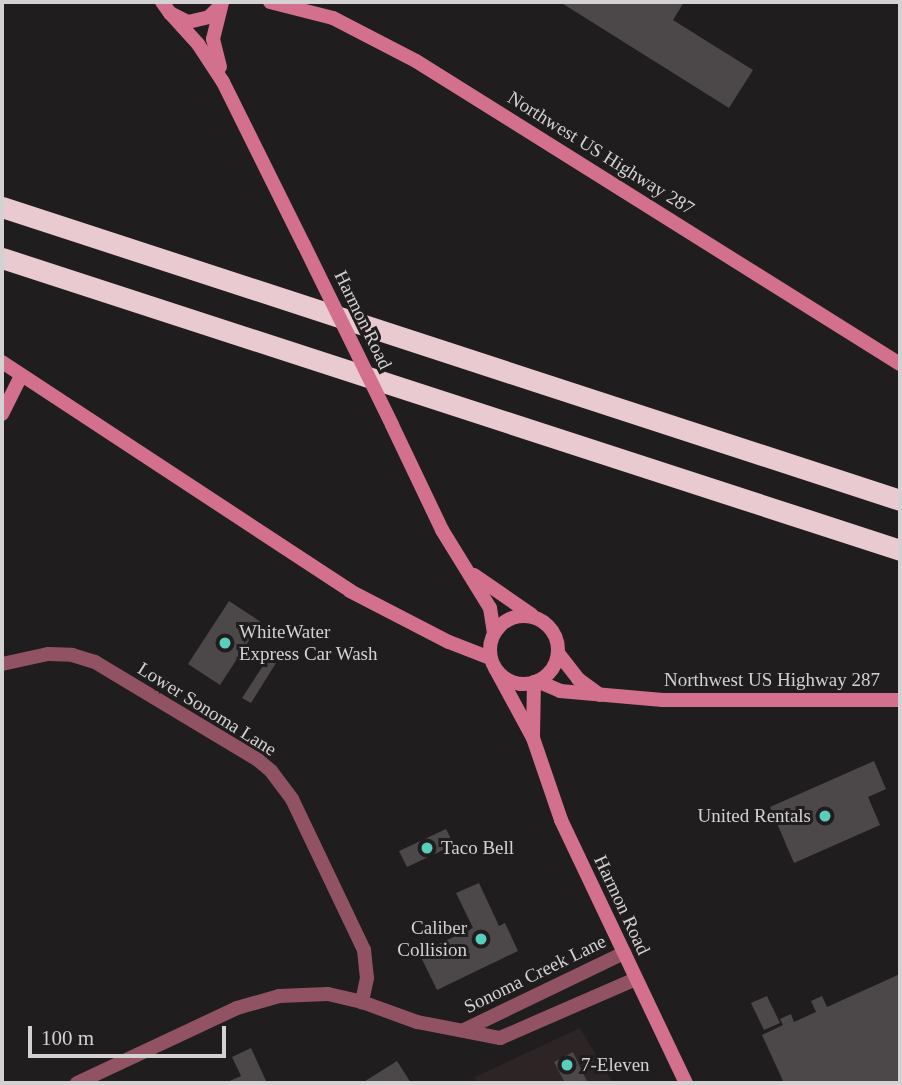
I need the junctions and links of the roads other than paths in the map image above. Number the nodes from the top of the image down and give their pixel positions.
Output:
1 (270, 2) edge
2 (223, 3) edge
3 (166, 7) edge
4 (223, 82) junction
5 (2, 207) edge
6 (2, 258) edge
7 (2, 362) edge
8 (900, 364) edge
9 (21, 376) junction
10 (2, 414) edge
11 (900, 500) edge
12 (900, 550) edge
13 (471, 573) junction
14 (543, 621) junction
15 (494, 633) junction
16 (558, 653) junction
17 (492, 663) junction
18 (2, 664) edge
19 (535, 682) junction
20 (602, 695) junction
21 (900, 700) edge
22 (533, 738) junction
23 (624, 954) junction
24 (636, 979) junction
25 (362, 1002) junction
26 (464, 1030) junction
27 (77, 1083) edge
28 (686, 1083) edge

1 - 8 main road, Northwest US Highway 287
2 - 3 main road
2 - 4 main road, Harmon Road
3 - 4 main road, Harmon Road
4 - 13 main road, Harmon Road, bridge
5 - 11 highway
6 - 12 highway
7 - 9 main road
9 - 10 main road
9 - 17 main road
13 - 14 main road, Harmon Road
13 - 15 main road, Harmon Road
14 - 15 main road
14 - 16 main road
15 - 17 main road
16 - 19 main road
16 - 20 main road
17 - 19 main road
17 - 22 main road, Harmon Road
18 - 25 street, Lower Sonoma Lane
19 - 20 main road, Northwest US Highway 287
19 - 22 main road, Harmon Road
20 - 21 main road, Northwest US Highway 287
22 - 23 main road, Harmon Road
23 - 24 main road, Harmon Road
23 - 26 street, Sonoma Creek Lane
24 - 26 street, Sonoma Creek Lane
24 - 28 main road, Harmon Road
25 - 26 street, Sonoma Creek Lane
25 - 27 street, Sonoma Creek Lane

